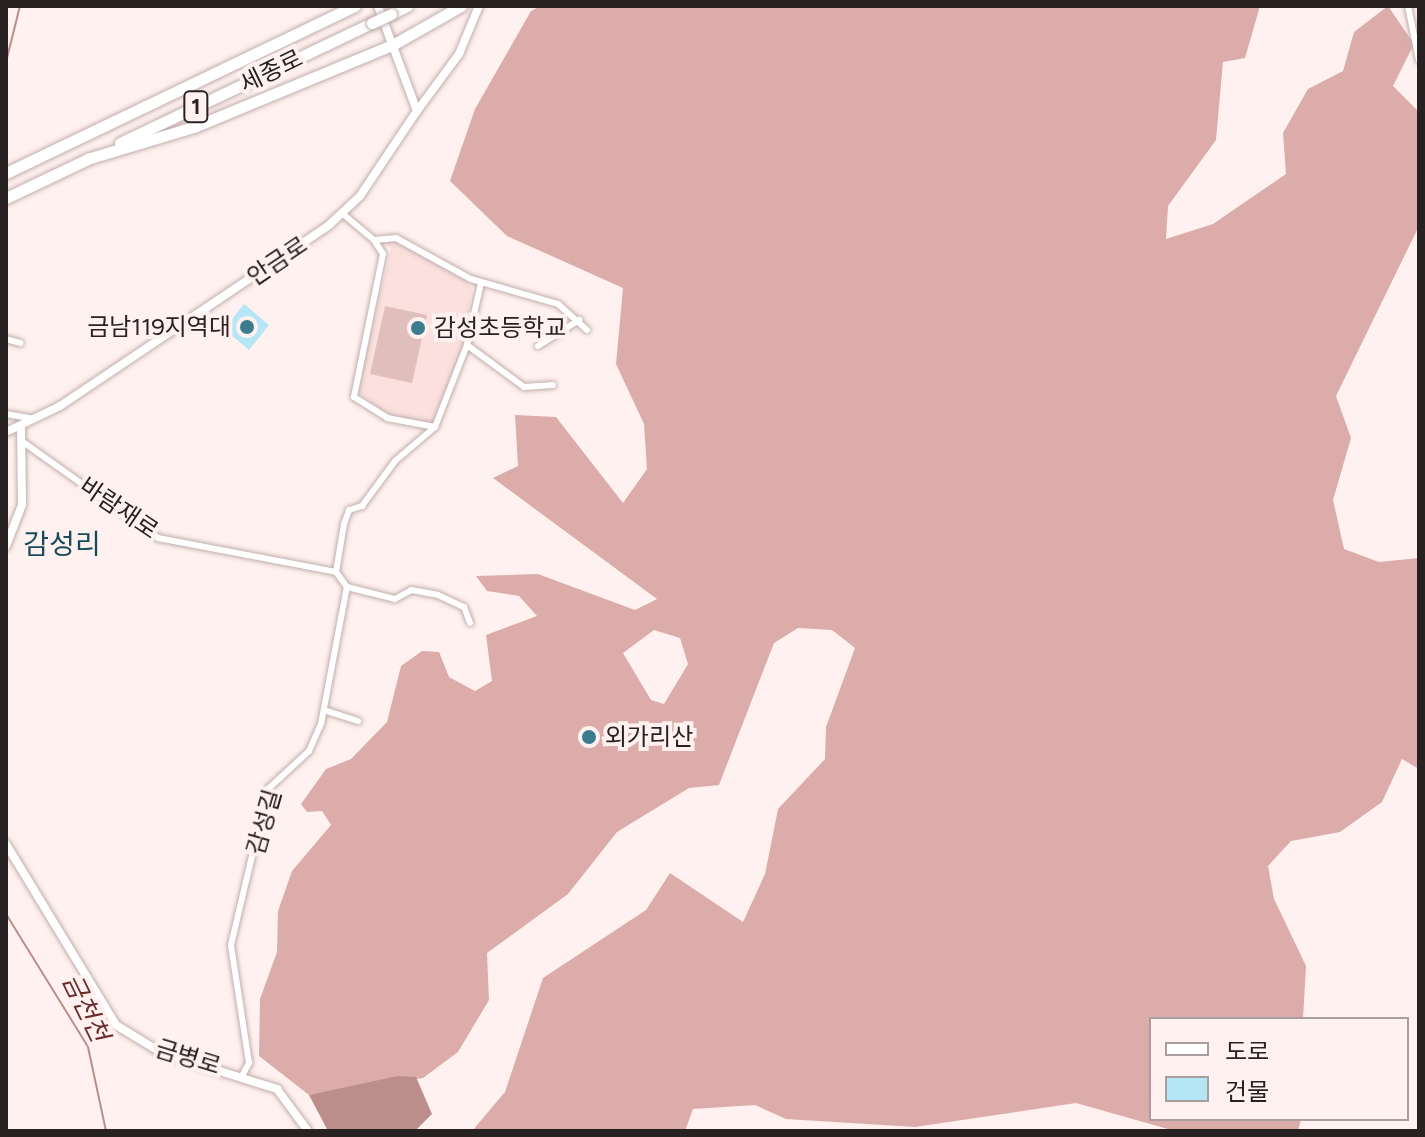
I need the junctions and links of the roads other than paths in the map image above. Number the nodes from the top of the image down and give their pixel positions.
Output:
1 (355, 6) edge
2 (378, 6) edge
3 (407, 6) edge
4 (461, 6) edge
5 (479, 6) edge
6 (1408, 6) edge
7 (394, 44) junction
8 (1419, 60) edge
9 (417, 111) junction
10 (87, 159) junction
11 (6, 173) edge
12 (6, 198) edge
13 (343, 214) junction
14 (374, 240) junction
15 (481, 283) junction
16 (579, 320) junction
17 (587, 330) dead end
18 (6, 339) edge
19 (20, 343) dead end
20 (467, 345) junction
21 (538, 346) dead end
22 (553, 385) dead end
23 (6, 414) edge
24 (35, 419) junction
25 (21, 427) junction
26 (435, 427) junction
27 (6, 432) edge
28 (23, 442) junction
29 (6, 546) edge
30 (336, 572) junction
31 (347, 587) junction
32 (470, 623) dead end
33 (324, 710) junction
34 (358, 721) dead end
35 (6, 844) edge
36 (243, 1074) junction
37 (308, 1131) edge

1 - 11 highway, 세종로 / 1
2 - 7 street
3 - 10 highway, 세종로 / 1, bridge
4 - 7 highway
5 - 9 street, 안금로
6 - 8 street
7 - 9 street
7 - 10 highway
9 - 13 street, 안금로
10 - 12 highway, 세종로 / 1
13 - 14 street
13 - 24 street, 안금로
14 - 15 street
14 - 26 street
15 - 16 street
15 - 20 street
16 - 17 street
16 - 21 street
18 - 19 street
20 - 22 street
20 - 26 street
23 - 24 street
24 - 25 street, 안금로
25 - 27 street, 안금로
25 - 28 street
26 - 30 street
28 - 29 street
28 - 30 street, 바람재로
30 - 31 street
31 - 32 street
31 - 33 street, 감성길
33 - 34 street
33 - 36 street, 감성길
35 - 36 street, 금병로
36 - 37 street, 금병로

